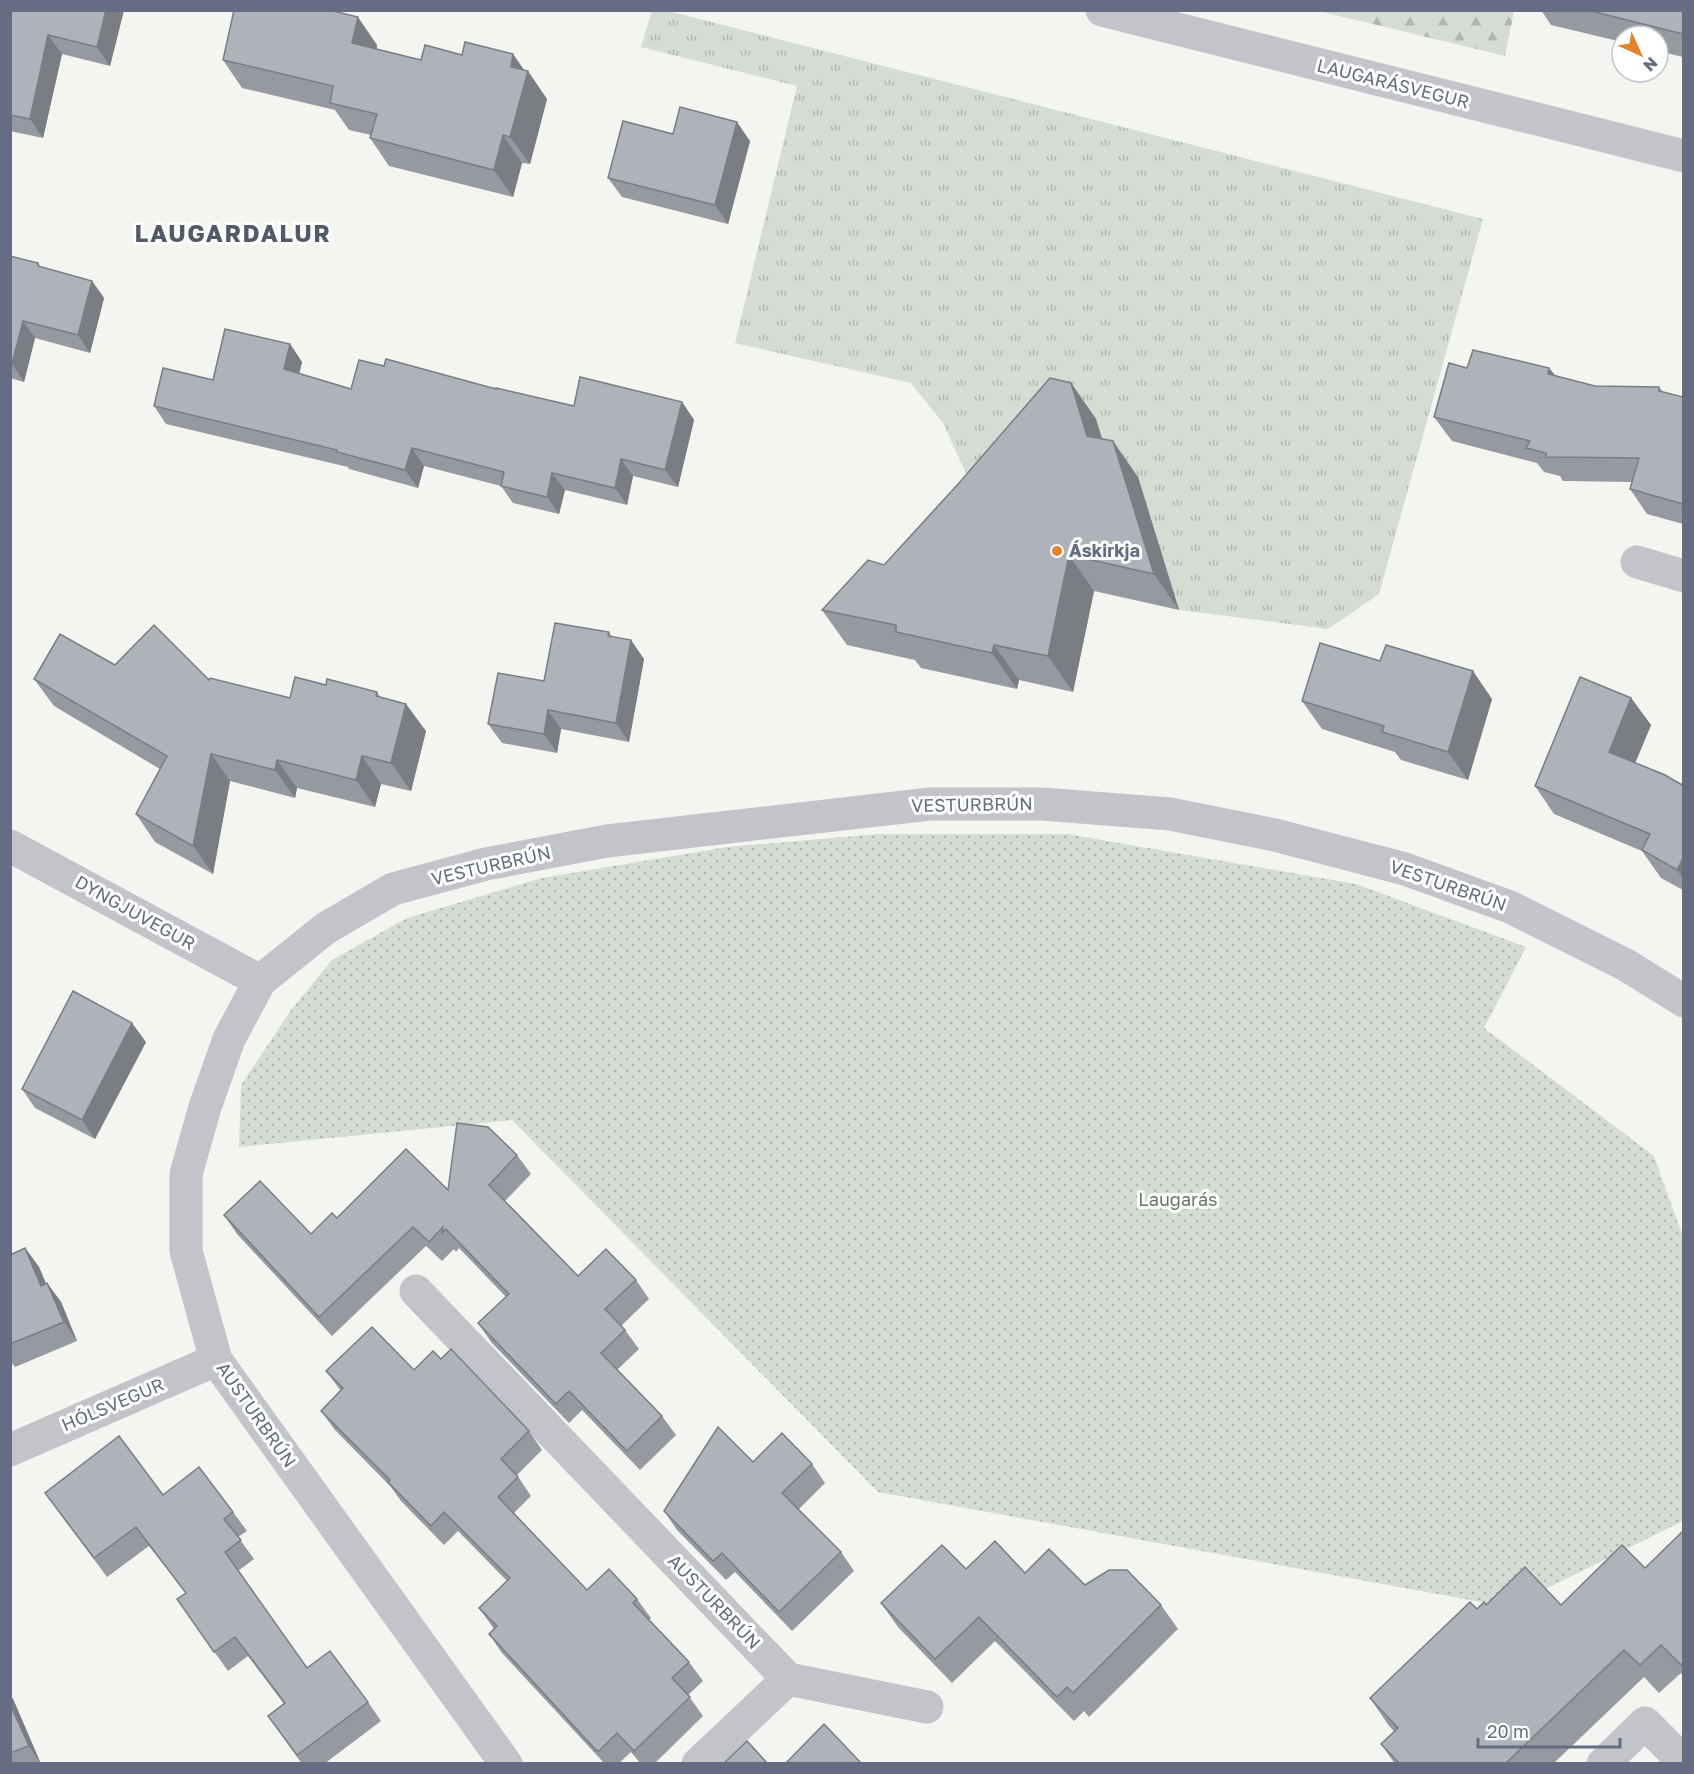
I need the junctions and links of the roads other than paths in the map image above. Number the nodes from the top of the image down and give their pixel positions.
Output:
1 (1102, 10) edge
2 (1683, 156) edge
3 (1637, 562) dead end
4 (1683, 576) edge
5 (10, 846) edge
6 (260, 981) junction
7 (1683, 1000) edge
8 (416, 1291) dead end
9 (216, 1360) junction
10 (10, 1450) edge
11 (788, 1679) junction
12 (927, 1707) dead end
13 (1683, 1762) edge
14 (506, 1764) edge
15 (698, 1764) edge
16 (1603, 1764) edge

1 - 2 street, LAUGARÁSVEGUR
3 - 4 street
5 - 6 street, DYNGJUVEGUR
6 - 7 street, VESTURBRÚN
6 - 9 street, AUSTURBRÚN
8 - 11 street, AUSTURBRÚN
9 - 10 street, HÓLSVEGUR
9 - 14 street, AUSTURBRÚN
11 - 12 street
11 - 15 street
13 - 16 street

